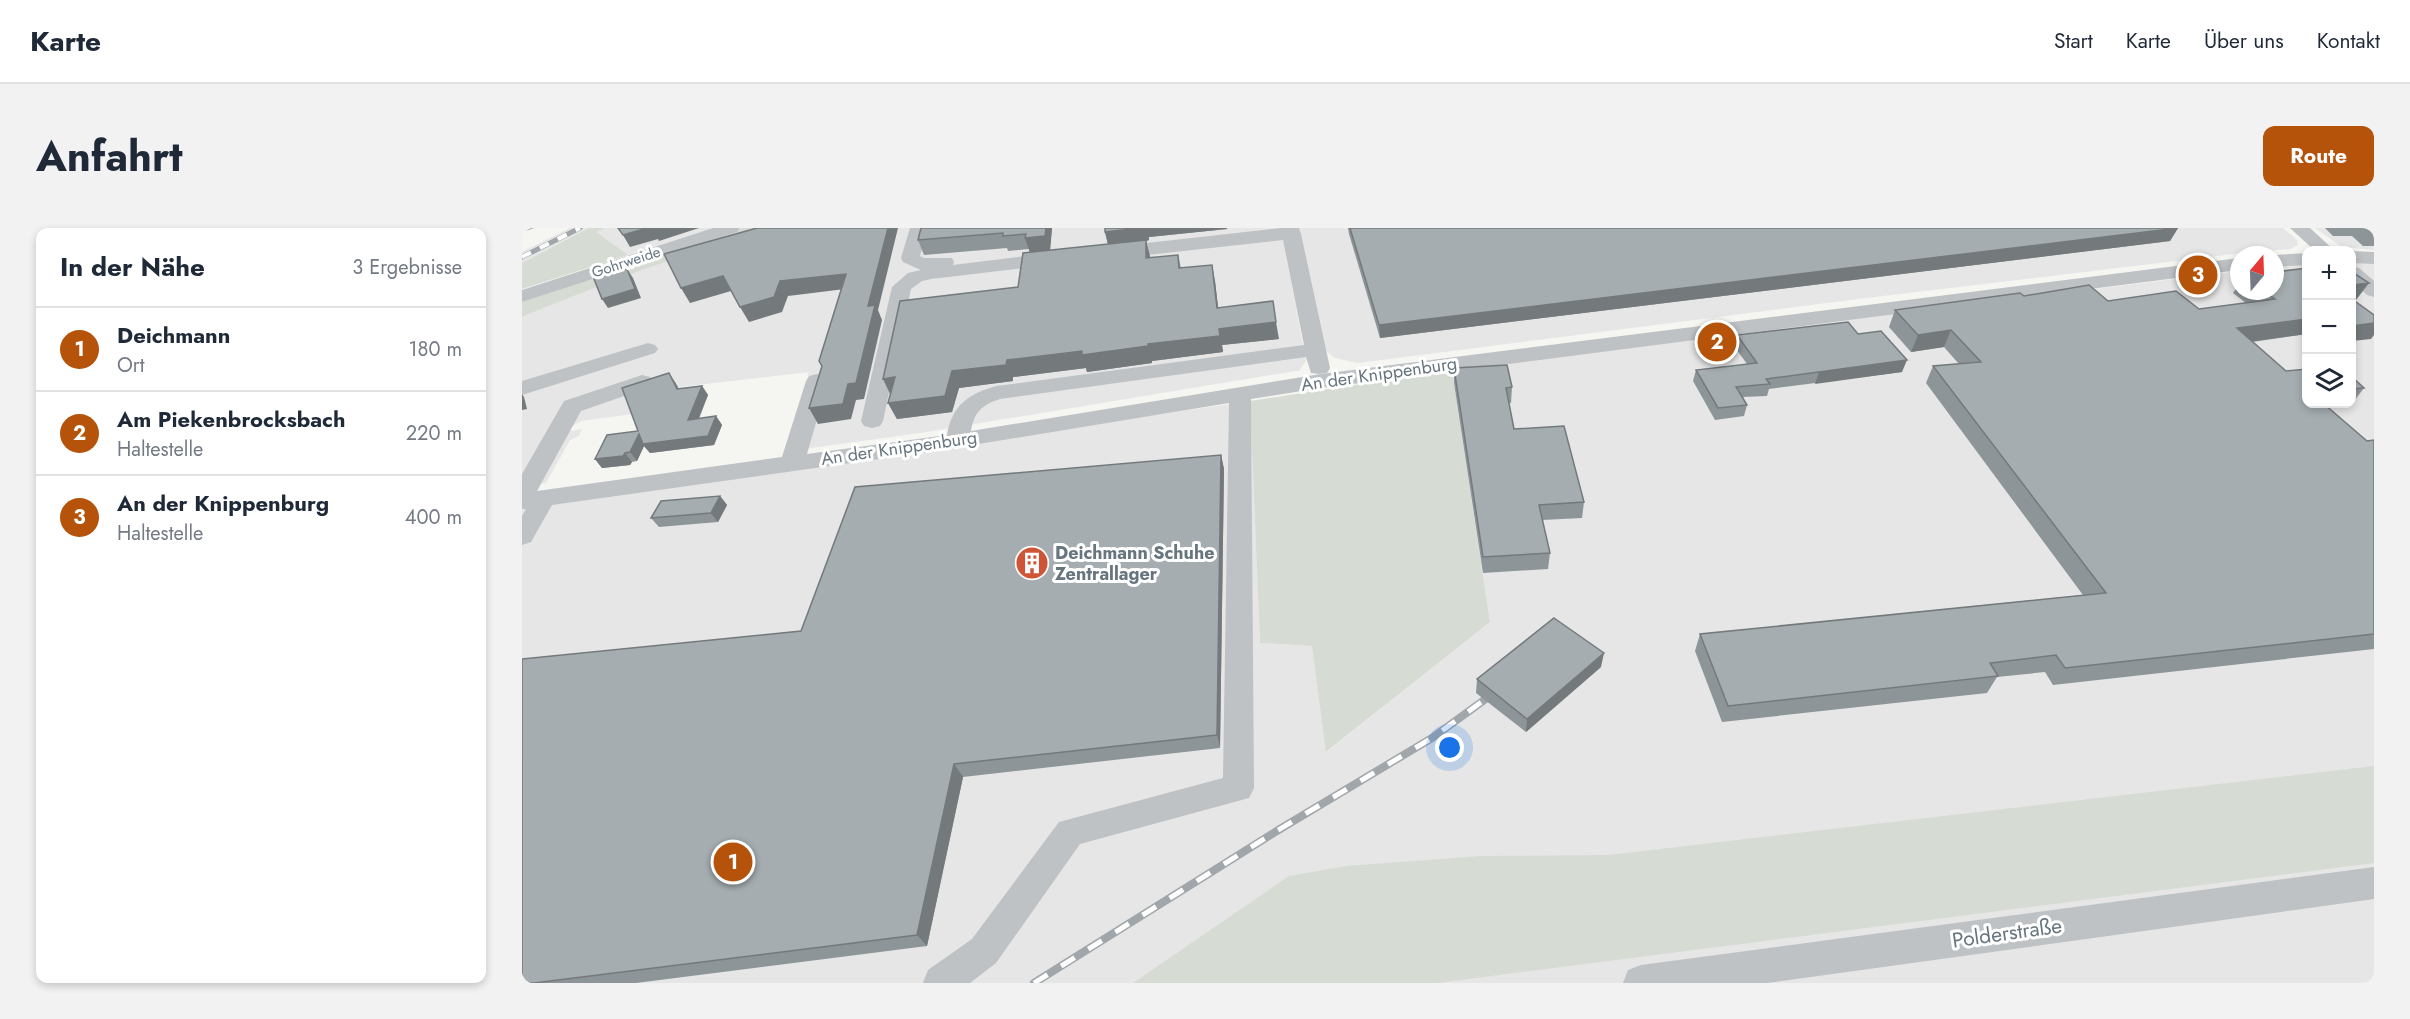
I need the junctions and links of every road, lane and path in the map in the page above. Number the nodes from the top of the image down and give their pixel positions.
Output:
1 (731, 228) edge
2 (919, 228) edge
3 (2299, 228) edge
4 (1288, 230) edge
5 (2320, 246) edge
6 (1095, 250) edge
7 (2356, 257) edge
8 (2374, 258) edge
9 (2302, 259) edge
10 (2284, 260) edge
11 (2230, 265) edge
12 (2356, 275) edge
13 (2374, 291) edge
14 (522, 296) edge
15 (648, 349) dead end
16 (1315, 350) junction
17 (817, 381) edge
18 (1321, 381) junction
19 (642, 382) edge
20 (522, 388) edge
21 (1240, 394) junction
22 (872, 421) dead end
23 (958, 440) junction
24 (792, 464) junction
25 (529, 499) edge
26 (522, 536) edge
27 (2374, 883) edge
28 (941, 983) edge
29 (1641, 983) edge

1 - 14 street, Gohrweide
2 - 22 street
3 - 5 street
4 - 6 street
4 - 16 street
7 - 8 street
9 - 10 street
11 - 18 street, An der Knippenburg
12 - 13 street
15 - 20 street
16 - 18 street
16 - 23 street
17 - 24 street
18 - 21 street, An der Knippenburg
19 - 25 street
21 - 23 street, An der Knippenburg
21 - 28 street
23 - 24 street, An der Knippenburg
24 - 25 street, An der Knippenburg
25 - 26 street
27 - 29 street, Polderstraße

